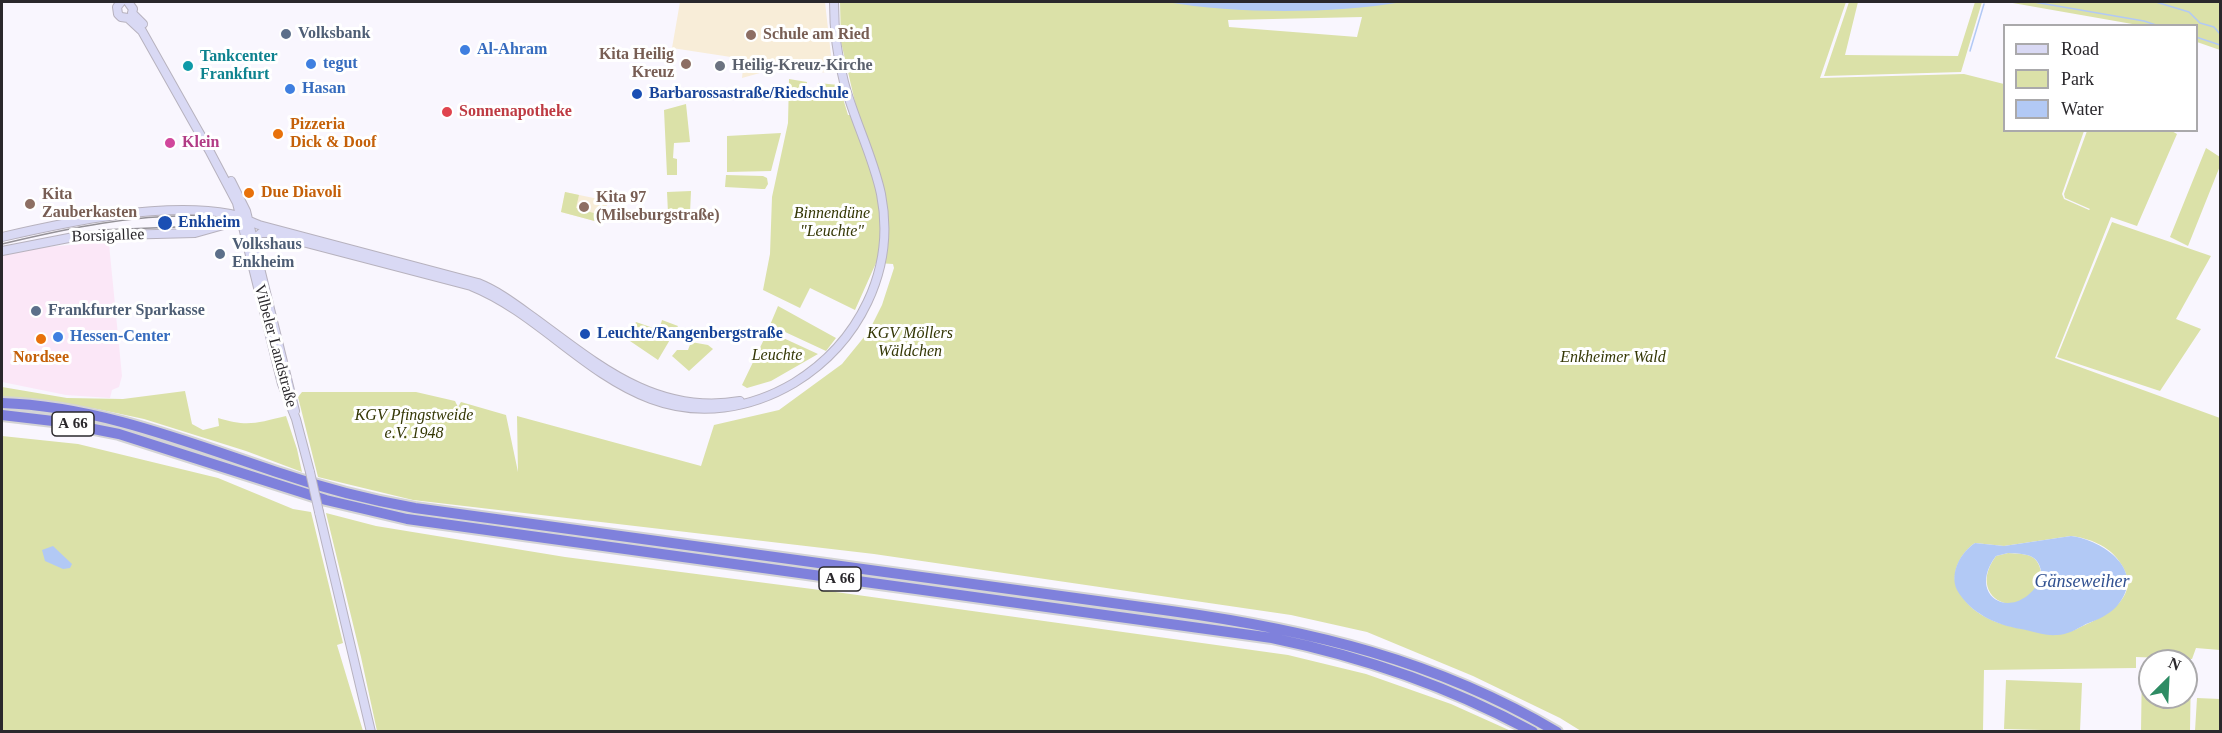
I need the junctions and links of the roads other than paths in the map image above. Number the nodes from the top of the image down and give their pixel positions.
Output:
1 (125, 2) edge
2 (834, 2) edge
3 (130, 15) junction
4 (233, 196) junction
5 (227, 213) junction
6 (245, 217) junction
7 (275, 232) junction
8 (2, 237) edge
9 (253, 240) junction
10 (2, 251) edge
11 (2, 403) edge
12 (2, 415) edge
13 (296, 418) junction
14 (371, 732) edge
15 (1533, 732) edge
16 (1557, 732) edge

1 - 3 main road, Vilbeler Landstraße
1 - 3 main road, Vilbeler Landstraße
2 - 7 main road
3 - 4 main road, Vilbeler Landstraße
3 - 6 main road, Vilbeler Landstraße
4 - 5 main road
4 - 6 main road, Vilbeler Landstraße
5 - 6 main road, Borsigallee
5 - 8 main road, Borsigallee
6 - 7 main road
6 - 9 main road, Vilbeler Landstraße
6 - 10 main road, Borsigallee
6 - 13 main road, Vilbeler Landstraße
7 - 9 main road
9 - 13 main road, Vilbeler Landstraße
11 - 16 highway, A 66
12 - 15 highway, A 66
13 - 14 main road, Vilbeler Landstraße, bridge

